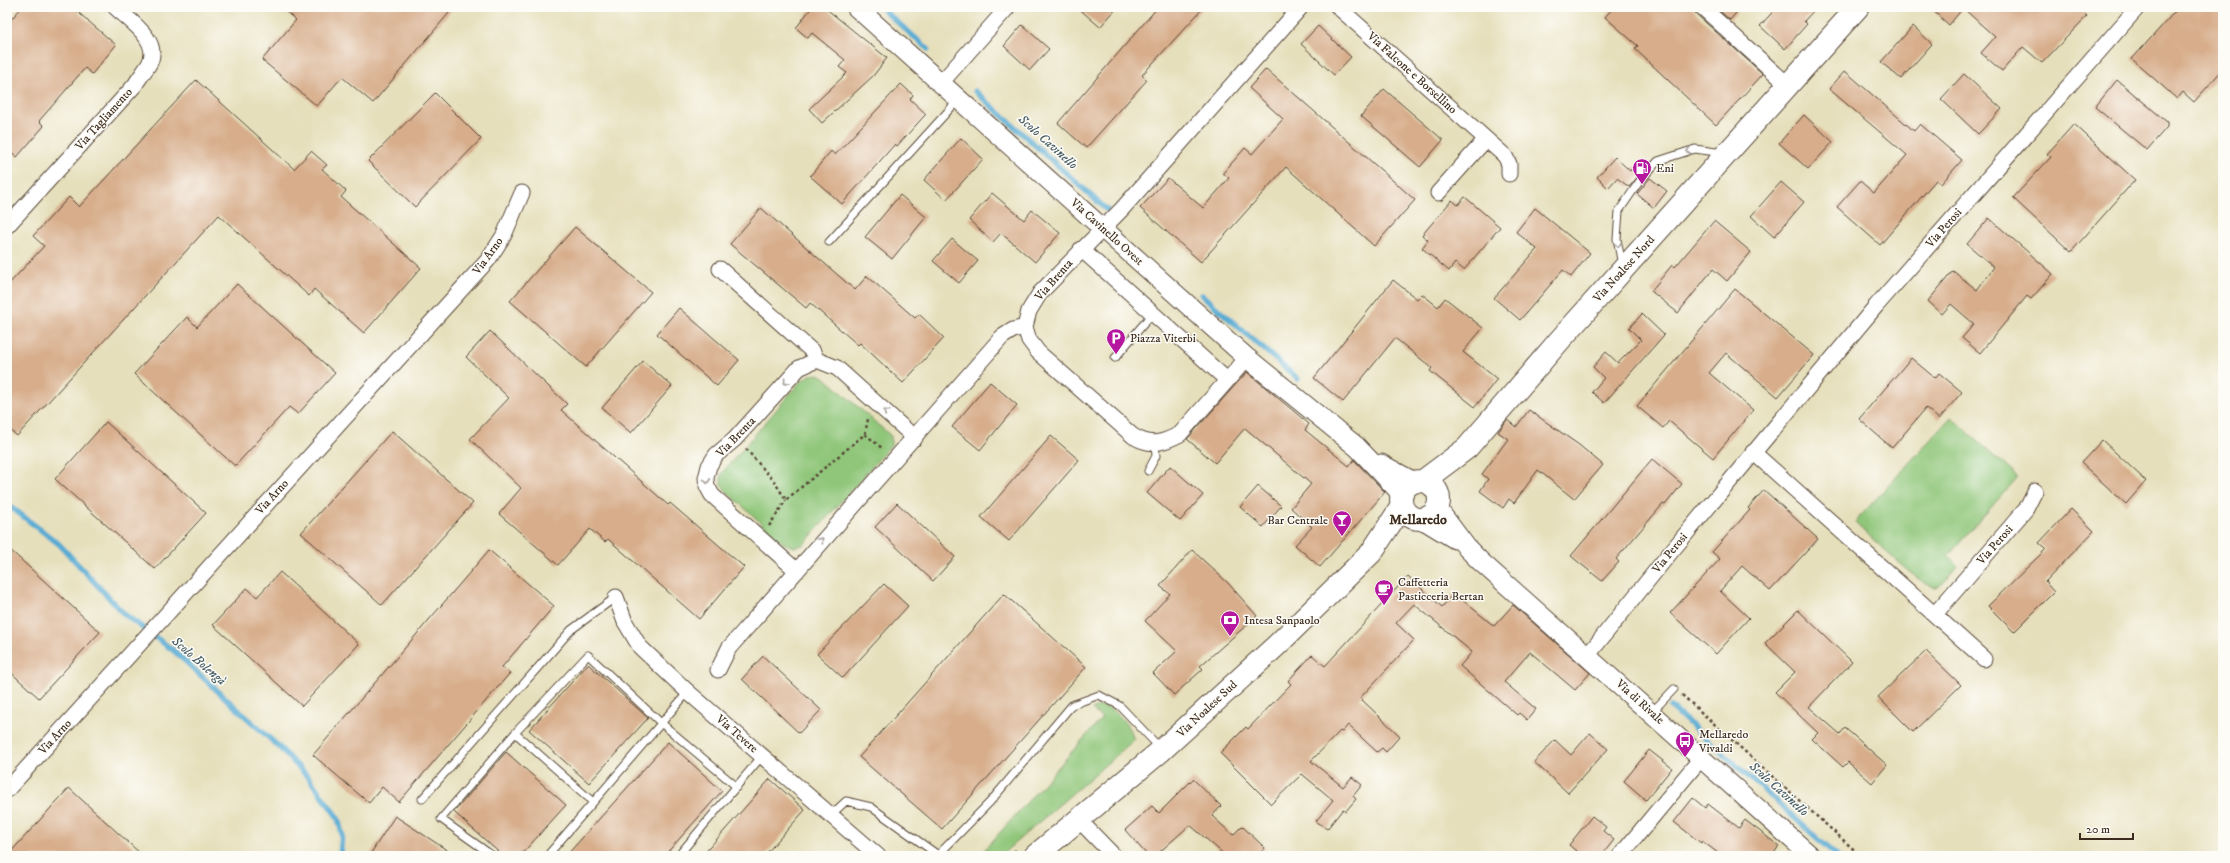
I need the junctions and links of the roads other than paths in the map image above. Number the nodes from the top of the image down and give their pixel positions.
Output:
1 (115, 7) edge
2 (856, 7) edge
3 (1008, 7) edge
4 (1301, 7) edge
5 (1338, 7) edge
6 (1702, 7) edge
7 (1858, 7) edge
8 (2138, 7) edge
9 (941, 83) junction
10 (1788, 85) junction
11 (959, 99) junction
12 (1486, 139) junction
13 (1727, 153) junction
14 (1509, 174) dead end
15 (522, 193) dead end
16 (1438, 193) dead end
17 (7, 226) edge
18 (1103, 228) junction
19 (829, 242) dead end
20 (1081, 249) junction
21 (720, 269) dead end
22 (1623, 270) junction
23 (1152, 314) junction
24 (1025, 327) junction
25 (1115, 358) dead end
26 (1247, 358) junction
27 (817, 360) junction
28 (1227, 380) junction
29 (915, 438) junction
30 (1155, 444) junction
31 (1753, 452) junction
32 (1148, 471) dead end
33 (2034, 490) dead end
34 (1419, 500) junction
35 (797, 571) junction
36 (616, 597) joint
37 (1935, 614) junction
38 (1588, 655) junction
39 (1984, 659) dead end
40 (718, 670) dead end
41 (1674, 689) road end
42 (688, 692) junction
43 (1652, 712) junction
44 (660, 722) junction
45 (515, 733) junction
46 (1162, 750) junction
47 (762, 756) junction
48 (1702, 757) junction
49 (737, 787) junction
50 (7, 790) edge
51 (422, 799) dead end
52 (592, 801) junction
53 (831, 815) junction
54 (1078, 819) junction
55 (493, 856) edge
56 (548, 856) edge
57 (678, 856) edge
58 (878, 856) edge
59 (1035, 856) edge
60 (1114, 856) edge
61 (1620, 856) edge
62 (1811, 856) edge

1 - 17 street, Via Tagliamento
2 - 9 street, Via Cavinello Ovest
3 - 9 street
4 - 18 street, Via Brenta
5 - 12 street, Via Falcone e Borsellino
6 - 10 street
7 - 10 main road, Via Noalese Nord
8 - 31 street, Via Perosi
9 - 11 street, Via Cavinello Ovest
10 - 13 main road, Via Noalese Nord
11 - 18 street, Via Cavinello Ovest
11 - 19 lane
12 - 14 street, Via Falcone e Borsellino
12 - 16 street
13 - 22 main road, Via Noalese Nord
13 -> 22 lane
15 - 50 street, Via Arno
18 - 20 street, Via Brenta
18 - 26 street, Via Cavinello Ovest
20 - 23 street
20 - 24 street, Via Brenta
21 - 27 street
22 - 34 main road, Via Noalese Nord
23 - 25 lane
23 - 28 street
24 - 29 street
24 - 30 street
26 - 28 street
26 - 34 street, Via Cavinello Ovest
29 -> 27 street
27 -> 35 street, Via Brenta
28 - 30 street
35 -> 29 street
30 - 32 lane
31 - 37 street
31 - 38 street, Via Perosi
33 - 37 street, Via Perosi
34 - 38 street, Via di Rivale
34 - 46 main road, Via Noalese Sud
35 - 40 street
36 - 42 street, Via Tevere
36 - 51 lane
37 - 39 street
38 - 43 street, Via di Rivale
41 - 43 lane
42 - 44 lane
42 - 47 street, Via Tevere
43 - 48 street, Via di Rivale
44 - 45 lane
44 - 49 lane
44 - 52 lane
45 - 52 lane
45 - 55 lane
46 - 53 lane
46 - 54 main road, Via Noalese Sud
47 - 49 lane
47 - 53 street, Via Tevere
48 - 61 street
48 - 62 street, Via di Rivale
49 - 57 lane
52 - 56 lane
53 - 58 street, Via Tevere
54 - 59 main road, Via Noalese Sud
54 - 60 street

